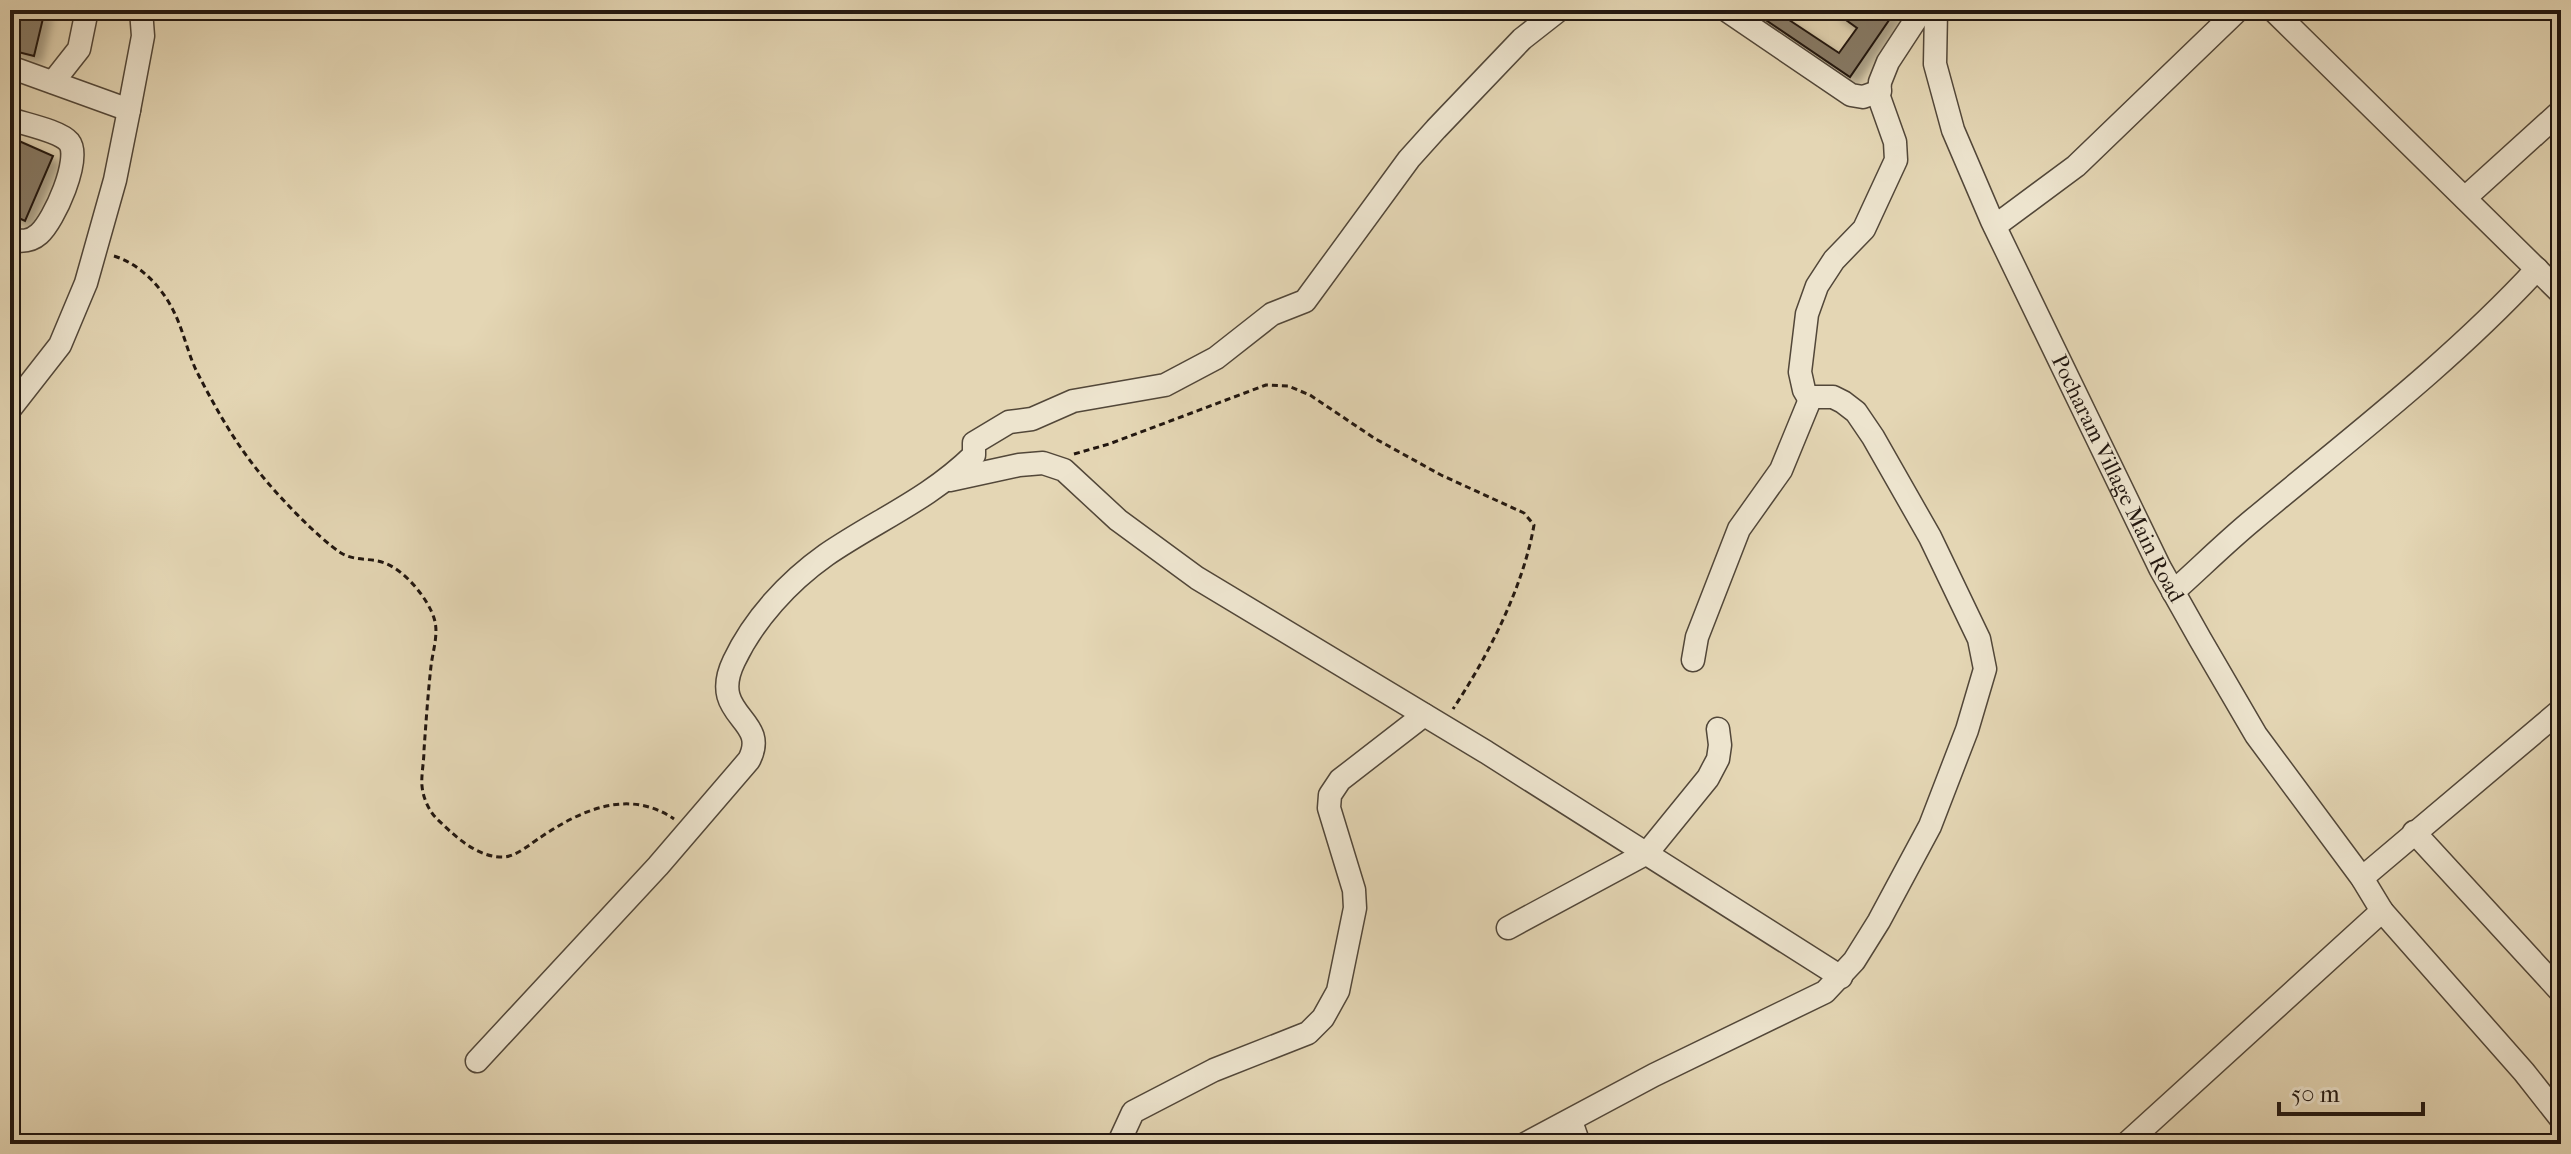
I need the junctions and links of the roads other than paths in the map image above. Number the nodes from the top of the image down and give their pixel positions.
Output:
1 (87, 10) edge
2 (141, 10) edge
3 (1559, 10) edge
4 (1726, 10) edge
5 (1922, 10) edge
6 (1936, 10) edge
7 (2238, 10) edge
8 (2273, 10) edge
9 (10, 67) edge
10 (53, 82) junction
11 (1880, 91) junction
12 (129, 110) junction
13 (2561, 111) edge
14 (10, 119) edge
15 (2465, 198) junction
16 (1995, 226) junction
17 (10, 239) edge
18 (2553, 281) edge
19 (1811, 397) junction
20 (10, 409) edge
21 (947, 481) junction
22 (2173, 592) junction
23 (1693, 660) dead end
24 (2561, 710) edge
25 (1433, 720) junction
26 (1718, 729) dead end
27 (2414, 832) junction
28 (1647, 853) junction
29 (2362, 878) junction
30 (2382, 911) junction
31 (1508, 928) dead end
32 (1841, 977) junction
33 (2561, 992) edge
34 (477, 1061) dead end
35 (2561, 1119) edge
36 (1571, 1121) junction
37 (1122, 1144) edge
38 (1525, 1144) edge
39 (1579, 1144) edge
40 (2126, 1144) edge

1 - 10 street
2 - 12 street
3 - 21 street
4 - 11 street
5 - 11 street
6 - 16 street, Pocharam Village Main Road
7 - 16 street
8 - 15 street
9 - 10 street
10 - 12 street
11 - 19 street
12 - 20 street
13 - 15 street
14 - 17 street
15 - 18 street
16 - 22 street, Pocharam Village Main Road
18 - 22 street
19 - 23 street
19 - 32 street
21 - 25 street
21 - 34 street
22 - 29 street, Pocharam Village Main Road
24 - 27 street
25 - 28 street
25 - 37 street
26 - 28 street
27 - 29 street
27 - 33 street
28 - 31 street
28 - 32 street
29 - 30 street, Pocharam Village Main Road
30 - 35 street, Pocharam Village Main Road
30 - 40 street
32 - 36 street
36 - 38 street
36 - 39 street

